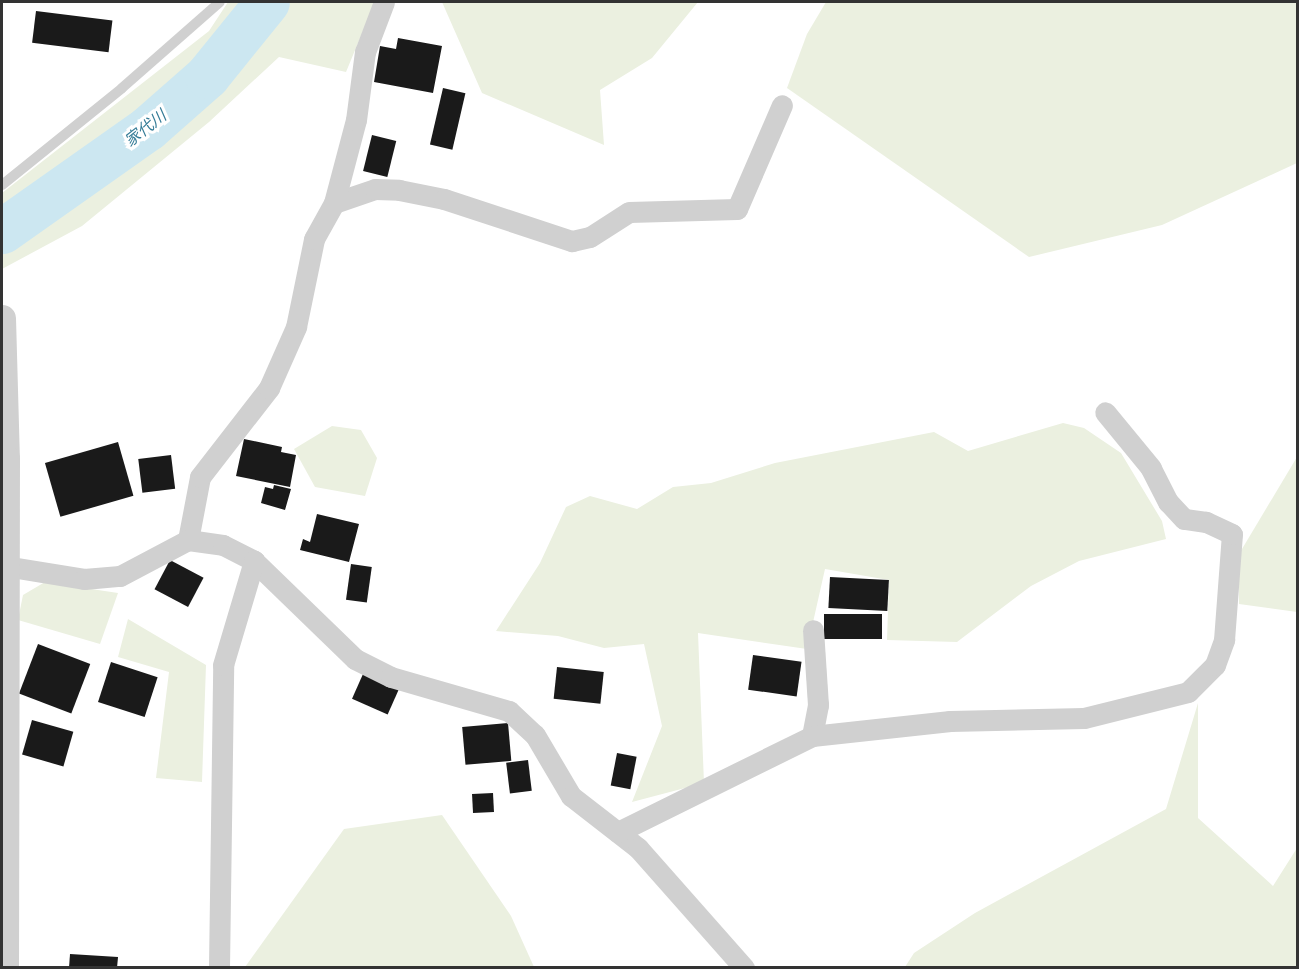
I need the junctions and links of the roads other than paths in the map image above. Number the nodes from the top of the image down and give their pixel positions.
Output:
1 (220, 2) edge
2 (384, 2) edge
3 (782, 105) dead end
4 (2, 185) edge
5 (334, 203) junction
6 (2, 318) edge
7 (1105, 412) dead end
8 (188, 540) junction
9 (254, 561) junction
10 (6, 566) junction
11 (813, 630) dead end
12 (812, 736) junction
13 (618, 832) junction
14 (5, 968) edge
15 (219, 968) edge
16 (744, 968) edge

1 - 4 lane
2 - 5 street
3 - 5 street
5 - 8 street
6 - 10 street
7 - 12 street
8 - 9 street
8 - 10 street
9 - 13 street
9 - 15 street
10 - 14 street
11 - 12 street
12 - 13 street
13 - 16 street

